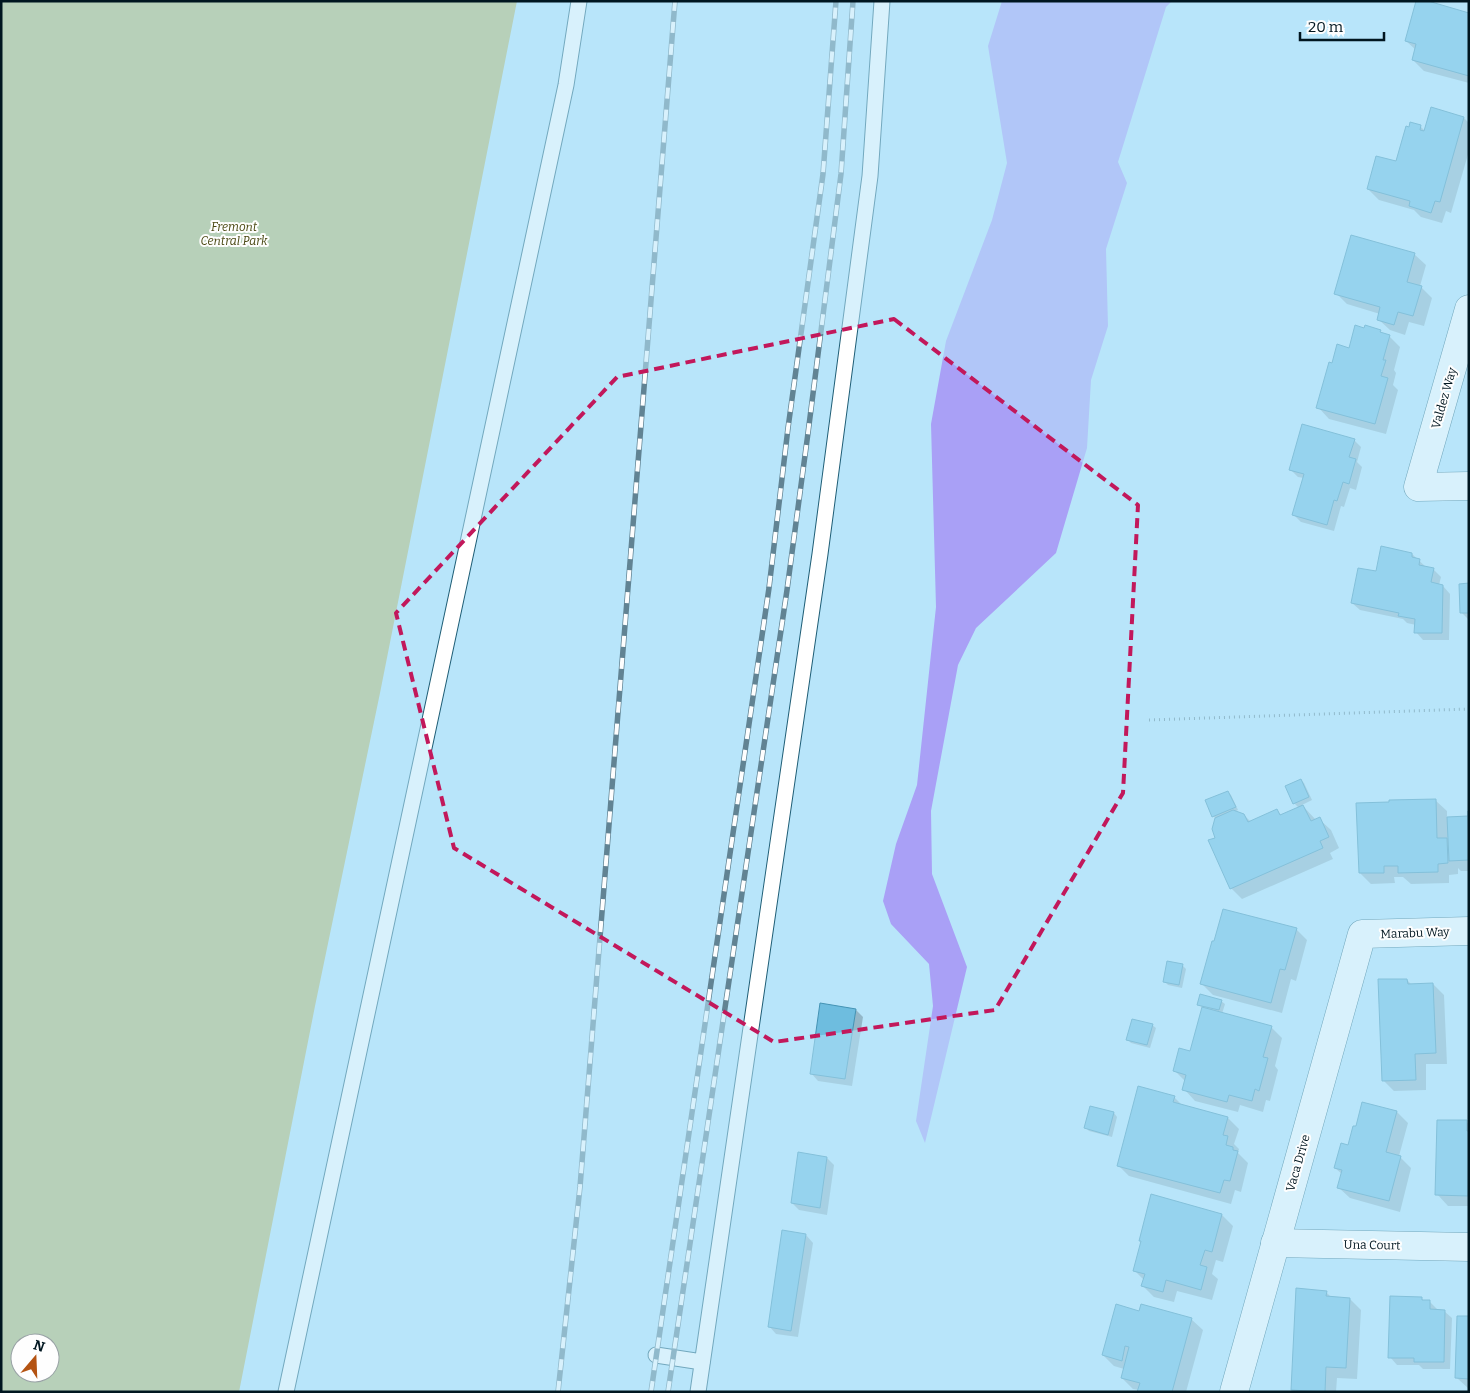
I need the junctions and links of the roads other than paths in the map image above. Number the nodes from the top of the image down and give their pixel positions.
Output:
1 (579, 1) edge
2 (882, 1) edge
3 (1469, 309) edge
4 (1469, 486) edge
5 (1469, 931) edge
6 (1362, 934) joint
7 (1275, 1243) junction
8 (1469, 1247) edge
9 (656, 1355) dead end
10 (702, 1362) junction
11 (286, 1392) edge
12 (698, 1392) edge
13 (1234, 1392) edge

1 - 11 lane
2 - 10 lane
3 - 4 street, Valdez Way
5 - 6 street, Marabu Way
6 - 7 street, Vaca Drive
7 - 8 street, Una Court
7 - 13 street, Vaca Drive
9 - 10 lane
10 - 12 lane

